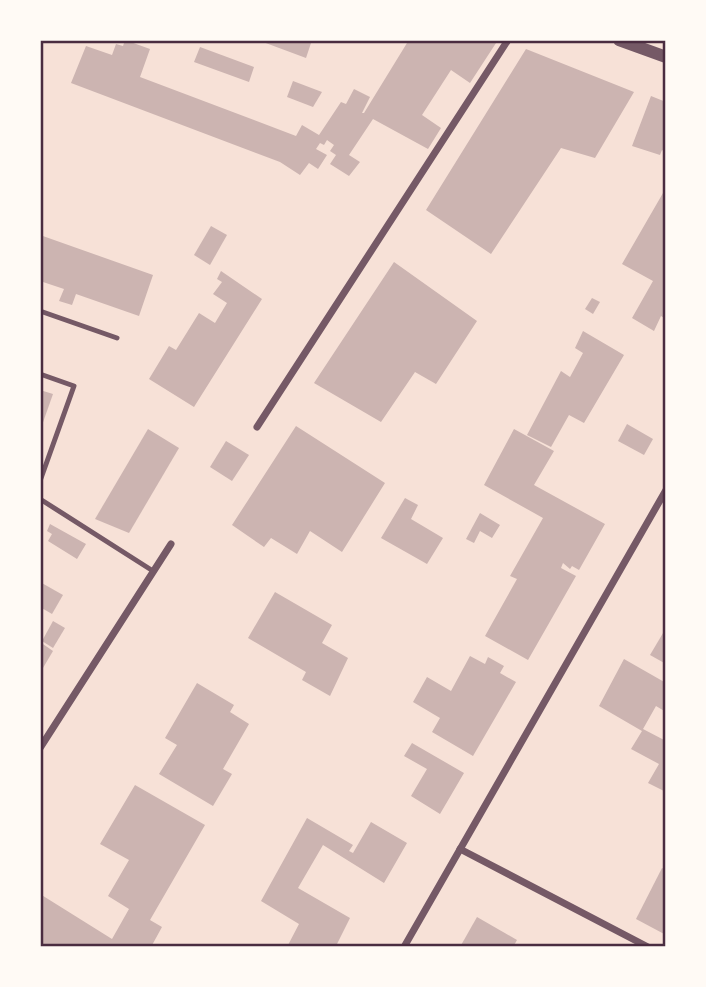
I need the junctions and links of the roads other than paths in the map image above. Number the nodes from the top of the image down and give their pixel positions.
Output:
1 (508, 40) edge
2 (619, 40) edge
3 (666, 57) edge
4 (40, 310) edge
5 (117, 338) dead end
6 (40, 374) edge
7 (257, 427) dead end
8 (40, 481) edge
9 (666, 490) edge
10 (40, 499) edge
11 (171, 544) dead end
12 (153, 571) junction
13 (40, 748) edge
14 (460, 849) junction
15 (404, 947) edge
16 (648, 947) edge

1 - 7 street
2 - 3 street
4 - 5 lane
6 - 8 lane
9 - 14 street
10 - 12 lane
11 - 12 street
12 - 13 street
14 - 15 street
14 - 16 street

